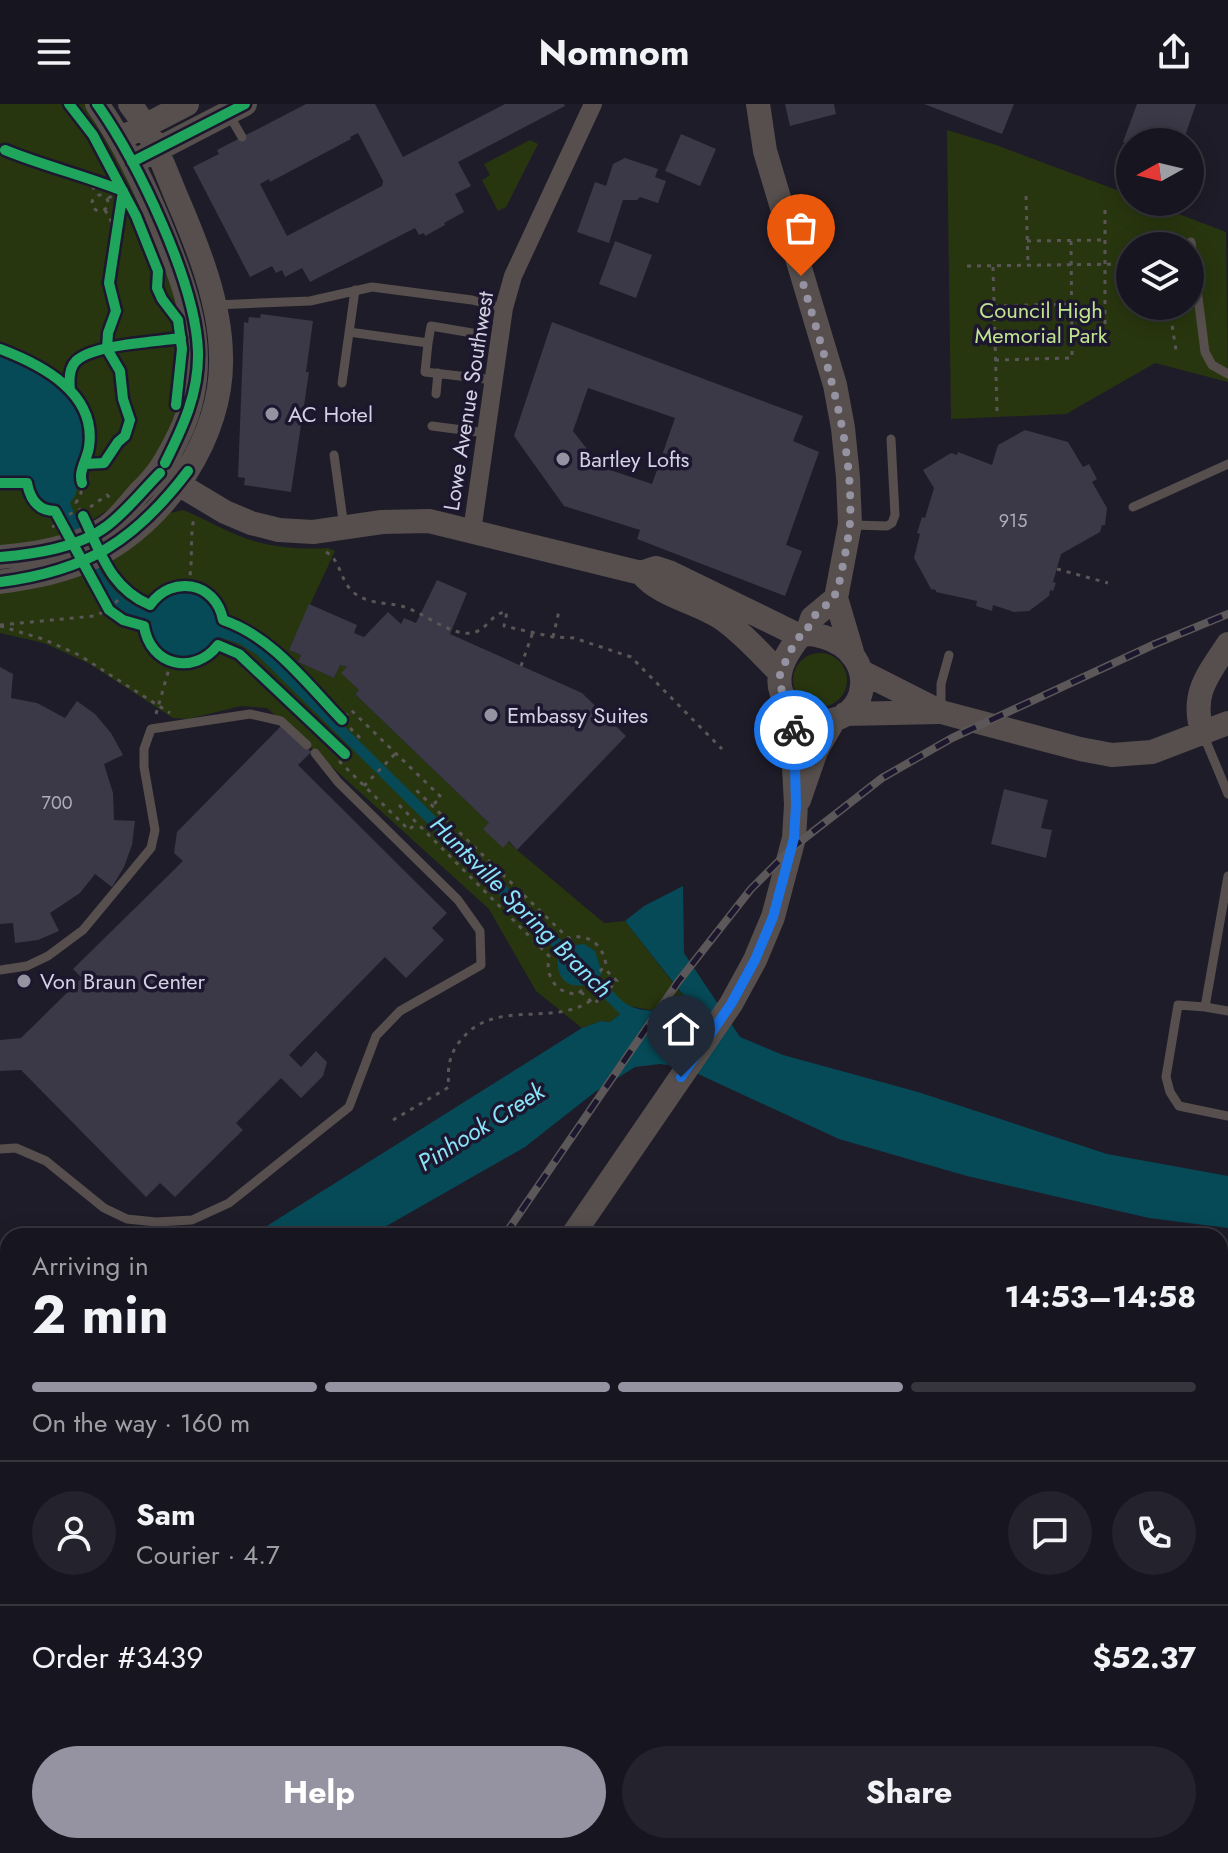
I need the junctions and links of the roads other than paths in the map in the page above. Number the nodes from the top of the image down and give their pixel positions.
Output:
1 (97, 104) edge
2 (130, 104) edge
3 (187, 104) edge
4 (593, 104) edge
5 (758, 104) edge
6 (237, 108) edge
7 (143, 126) junction
8 (242, 137) dead end
9 (120, 139) junction
10 (155, 151) junction
11 (123, 170) junction
12 (355, 290) junction
13 (215, 305) junction
14 (504, 308) junction
15 (1201, 320) edge
16 (349, 332) junction
17 (484, 335) dead end
18 (428, 343) junction
19 (438, 373) junction
20 (1228, 374) edge
21 (494, 380) junction
22 (342, 383) dead end
23 (436, 394) dead end
24 (432, 426) dead end
25 (486, 433) junction
26 (891, 439) dead end
27 (334, 455) dead end
28 (1228, 464) edge
29 (168, 473) junction
30 (1133, 507) dead end
31 (850, 524) junction
32 (344, 527) junction
33 (472, 531) junction
34 (63, 532) junction
35 (0, 557) edge
36 (641, 573) junction
37 (0, 582) edge
38 (836, 598) junction
39 (803, 634) junction
40 (1228, 644) edge
41 (949, 655) dead end
42 (857, 662) junction
43 (780, 673) junction
44 (791, 709) junction
45 (941, 712) junction
46 (839, 717) junction
47 (1228, 723) edge
48 (1203, 734) junction
49 (307, 745) dead end
50 (315, 753) dead end
51 (1228, 794) edge
52 (796, 805) junction
53 (1228, 876) edge
54 (0, 970) edge
55 (1205, 1007) junction
56 (1228, 1011) edge
57 (1228, 1116) edge
58 (0, 1149) edge
59 (578, 1228) edge

1 - 9 street
2 - 7 street
3 - 7 street
4 - 14 street, Lowe Avenue Southwest
5 - 31 street
6 - 8 lane
6 - 10 street
7 - 9 street
7 - 10 street
9 - 11 street
10 - 11 street
10 - 13 street
11 - 29 street
12 - 13 lane
12 - 14 lane
12 - 16 lane
13 - 29 street
14 - 21 street, Lowe Avenue Southwest
15 - 20 lane
16 - 18 lane
16 - 22 lane
17 - 18 lane
18 - 19 lane
19 - 21 lane
19 - 23 lane
21 - 25 street, Lowe Avenue Southwest
24 - 25 lane
25 - 33 street, Lowe Avenue Southwest
26 - 31 lane
27 - 32 lane
28 - 30 lane
29 - 32 street
29 - 34 street
31 - 38 street
32 - 33 street
33 - 36 street
34 - 35 street
34 - 37 street
36 - 39 street
36 - 43 street
38 - 39 street
38 - 42 street
39 - 42 street
39 - 43 street
40 - 48 street
41 - 45 lane
42 - 45 street
42 - 46 street
43 - 44 street
44 - 46 street
44 - 52 street
45 - 46 street
45 - 48 street
46 - 52 street
47 - 48 street
48 - 51 lane
49 - 54 lane
50 - 58 lane
52 - 59 street
53 - 55 lane
55 - 56 lane
55 - 57 lane

